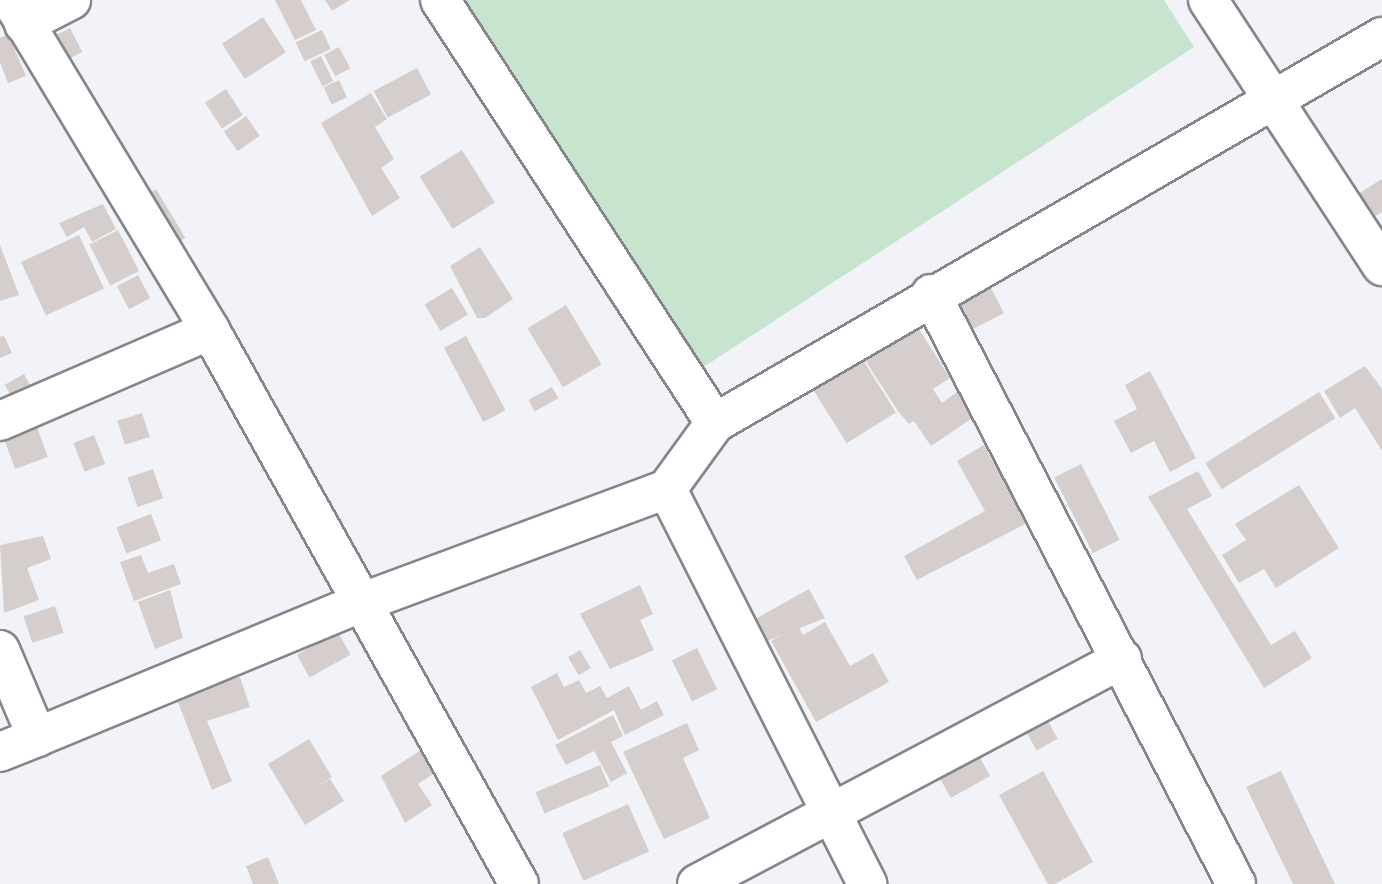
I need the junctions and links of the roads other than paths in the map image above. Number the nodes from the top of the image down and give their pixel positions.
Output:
1 (71, 0) edge
2 (440, 0) edge
3 (1208, 0) edge
4 (18, 12) edge
5 (1382, 37) edge
6 (1272, 103) junction
7 (1382, 266) edge
8 (931, 294) junction
9 (209, 330) junction
10 (0, 421) edge
11 (715, 423) junction
12 (667, 489) junction
13 (363, 602) junction
14 (0, 650) edge
15 (1122, 659) junction
16 (37, 737) junction
17 (0, 752) edge
18 (832, 818) junction
19 (519, 884) edge
20 (697, 884) edge
21 (867, 884) edge
22 (1236, 884) edge

1 - 4 street
2 - 11 street
3 - 6 street
4 - 9 street
5 - 6 street
6 - 7 street
6 - 8 street
8 - 11 street
8 - 15 street
9 - 10 street
9 - 13 street
11 - 12 street
12 - 13 street
12 - 18 street
13 - 16 street
13 - 19 street
14 - 16 street
15 - 18 street
15 - 22 street
16 - 17 street
18 - 20 street
18 - 21 street

